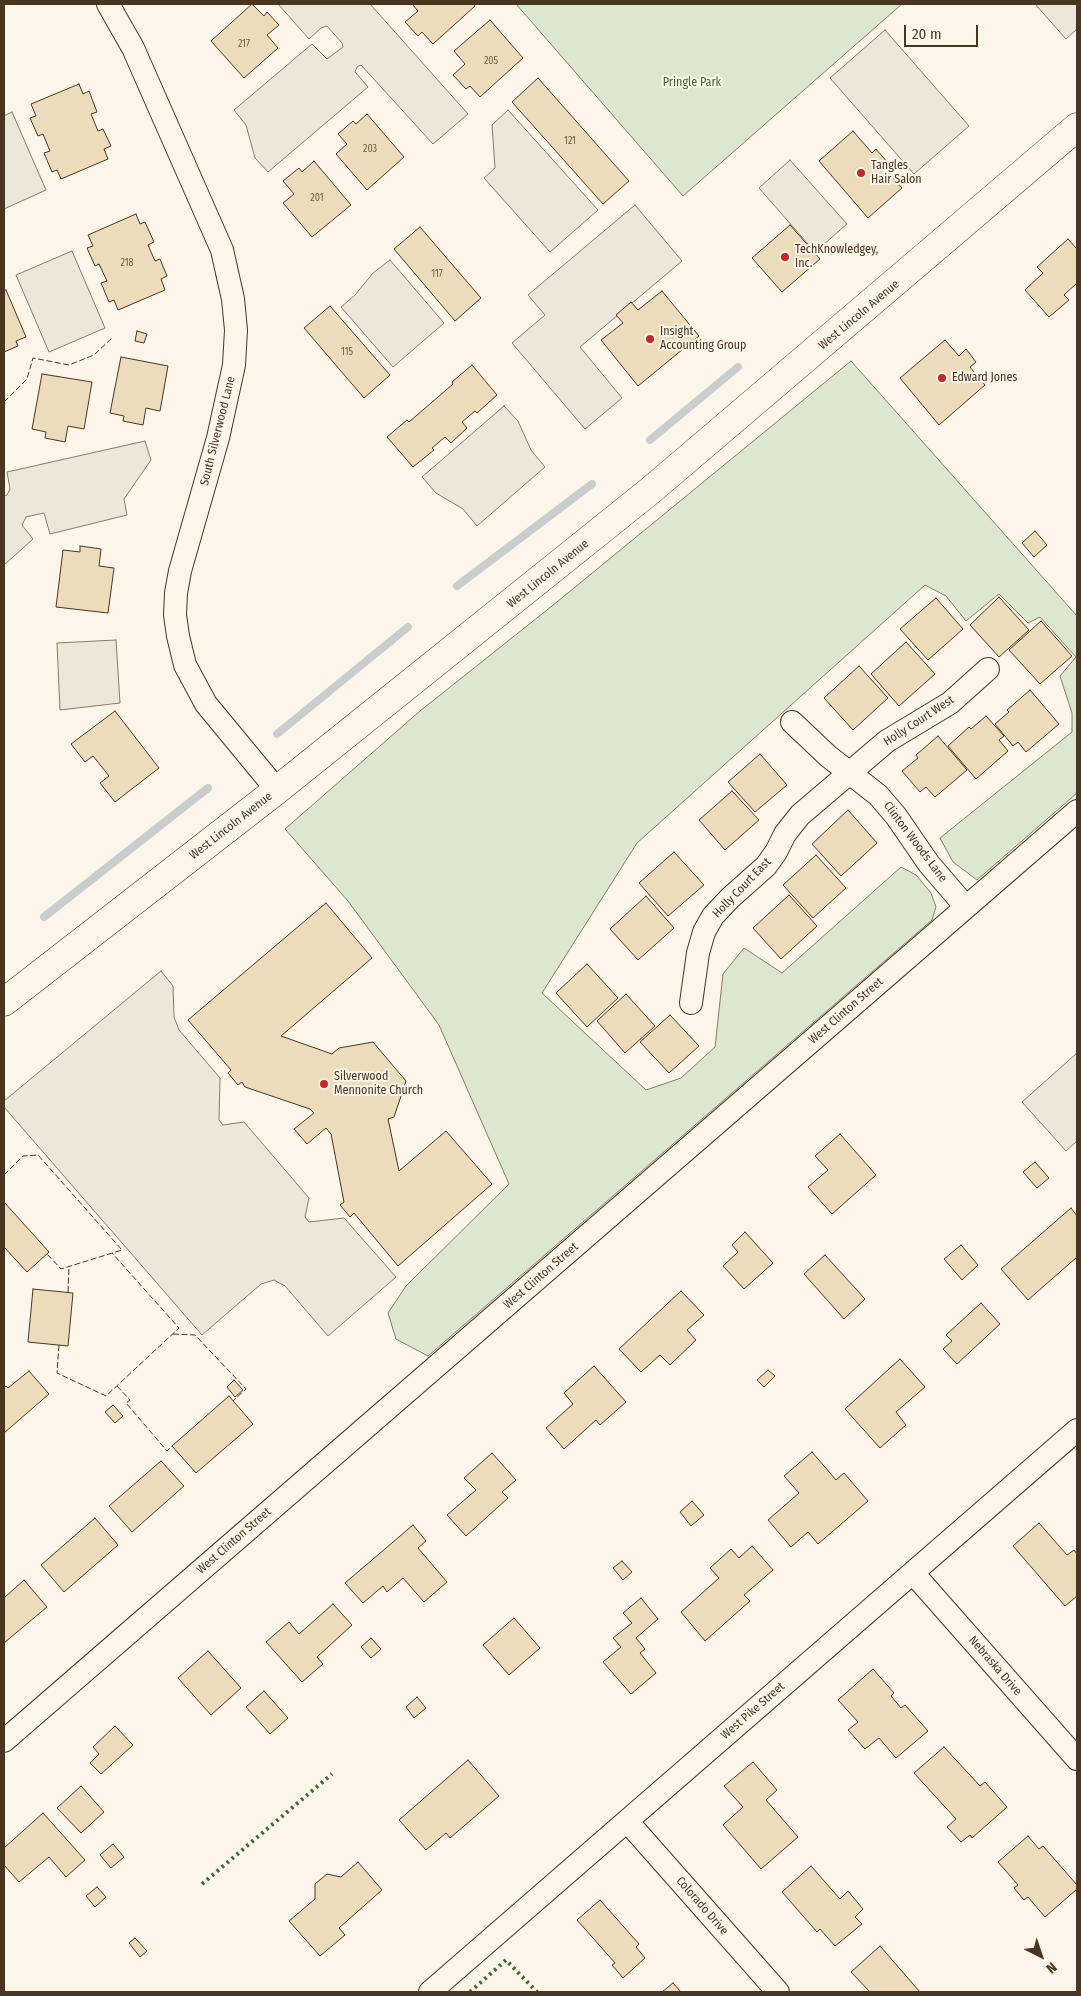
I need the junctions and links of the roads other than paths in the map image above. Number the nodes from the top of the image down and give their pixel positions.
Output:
1 (108, 4) edge
2 (1077, 128) edge
3 (988, 669) dead end
4 (792, 722) dead end
5 (850, 772) junction
6 (277, 790) junction
7 (1077, 811) edge
8 (966, 907) junction
9 (4, 1002) edge
10 (691, 1003) dead end
11 (1077, 1430) edge
12 (913, 1573) junction
13 (4, 1741) edge
14 (1077, 1759) edge
15 (627, 1820) junction
16 (430, 1992) edge
17 (778, 1992) edge

1 - 6 street, South Silverwood Lane
2 - 6 street, West Lincoln Avenue
3 - 5 street, Holly Court West
4 - 5 street, Clinton Woods Lane
5 - 8 street, Clinton Woods Lane
5 - 10 street, Holly Court East
6 - 9 street, West Lincoln Avenue
7 - 8 street, West Clinton Street
8 - 13 street, West Clinton Street
11 - 12 street, West Pike Street
12 - 14 street, Nebraska Drive
12 - 15 street, West Pike Street
15 - 16 street, West Pike Street
15 - 17 street, Colorado Drive

